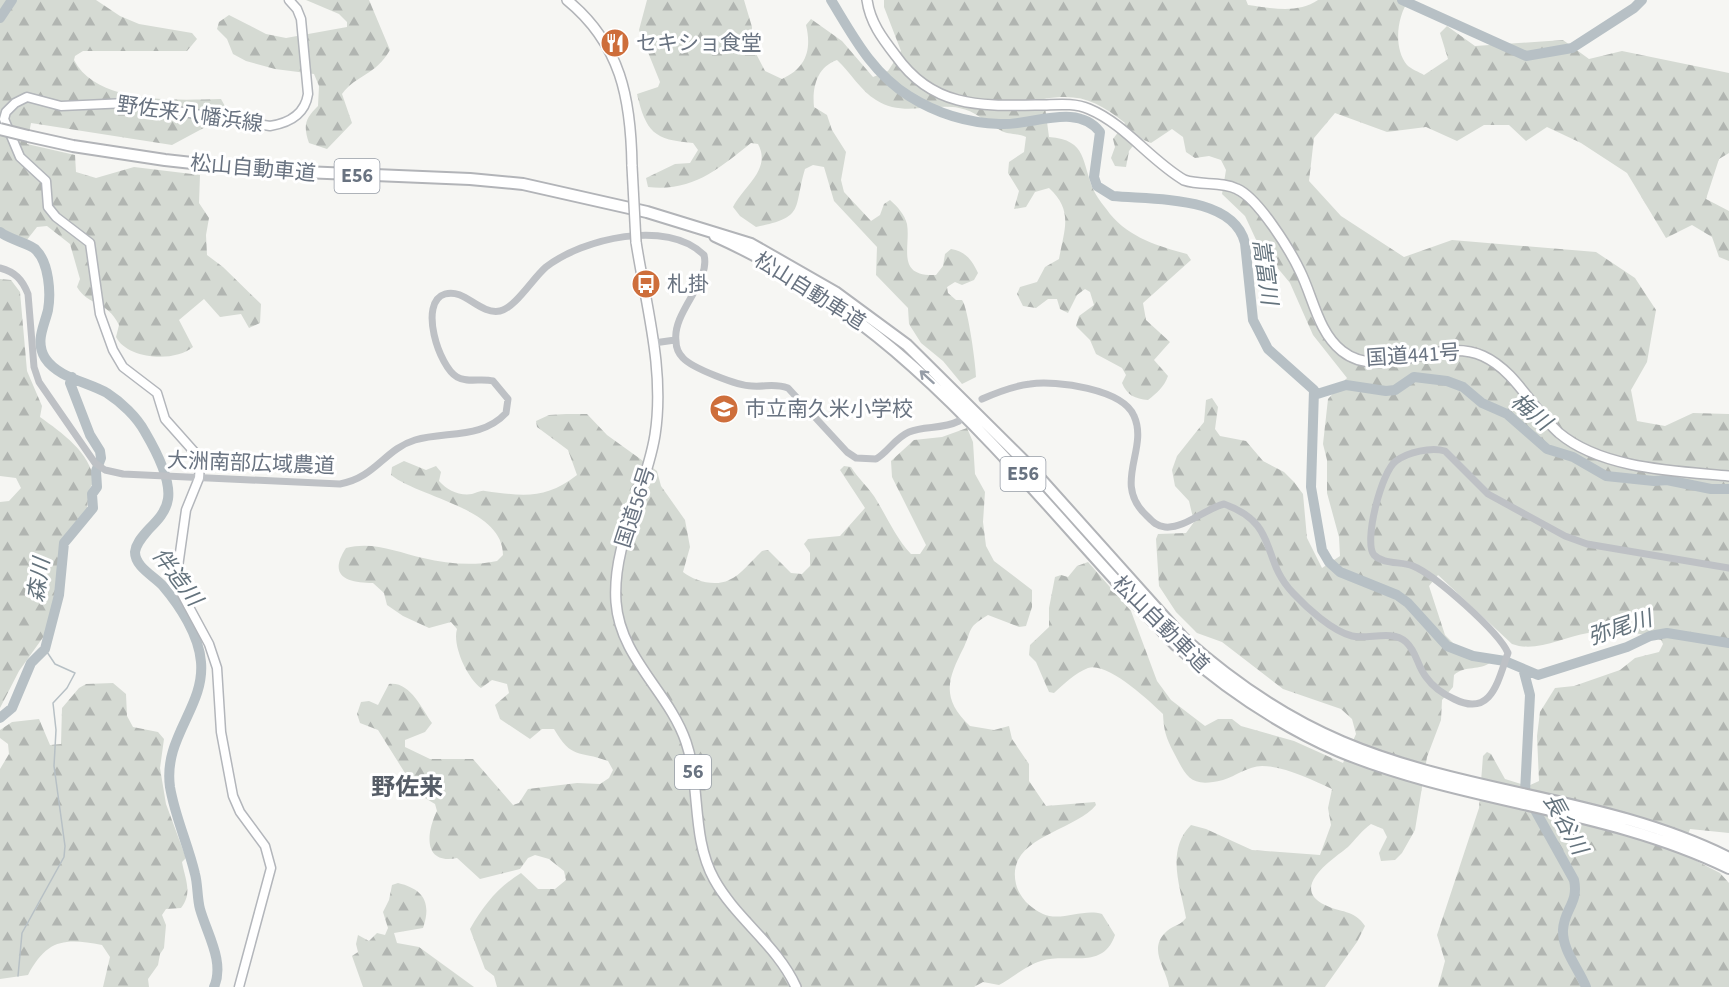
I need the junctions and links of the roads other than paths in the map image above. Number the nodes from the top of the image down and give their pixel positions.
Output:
1 (289, 0) edge
2 (567, 0) edge
3 (867, 0) edge
4 (0, 129) edge
5 (0, 268) edge
6 (675, 340) junction
7 (654, 343) junction
8 (982, 399) dead end
9 (959, 421) dead end
10 (1729, 476) edge
11 (199, 478) junction
12 (1729, 568) edge
13 (1680, 842) junction
14 (1729, 858) edge
15 (1729, 868) edge
16 (239, 987) edge
17 (796, 987) edge

1 - 11 main road, 野佐来八幡浜線
2 - 7 highway, 国道56号 / 56, bridge
3 - 10 highway, 国道441号
4 - 13 highway, 松山自動車道 / E56, bridge
5 - 11 street, 大洲南部広域農道
6 - 7 street
6 - 9 street
6 - 11 street, 大洲南部広域農道
7 - 17 highway, 国道56号 / 56
8 - 12 street
11 - 16 main road
13 - 14 highway, 松山自動車道 / E56
13 - 15 highway, 松山自動車道 / E56

